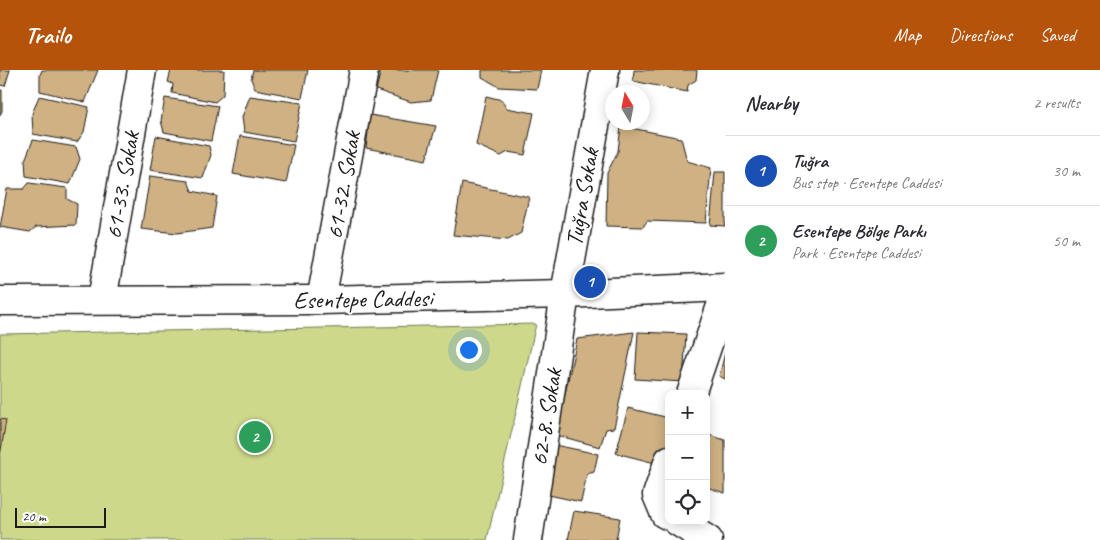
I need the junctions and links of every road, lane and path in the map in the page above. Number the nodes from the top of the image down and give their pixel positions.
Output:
1 (142, 70) edge
2 (364, 70) edge
3 (605, 70) edge
4 (725, 287) edge
5 (565, 294) junction
6 (725, 294) edge
7 (102, 300) junction
8 (321, 300) junction
9 (0, 301) edge
10 (692, 390) edge
11 (665, 472) edge
12 (665, 514) edge
13 (684, 525) edge
14 (528, 540) edge
15 (708, 540) edge

1 - 7 street, 61-33. Sokak
2 - 8 street, 61-32. Sokak
3 - 5 street, Tuğra Sokak
4 - 5 street, Esentepe Caddesi
5 - 8 street, Esentepe Caddesi
5 - 14 street, 62-8. Sokak
6 - 10 street
7 - 8 street, Esentepe Caddesi
7 - 9 street, Esentepe Caddesi
11 - 12 street
13 - 15 street

